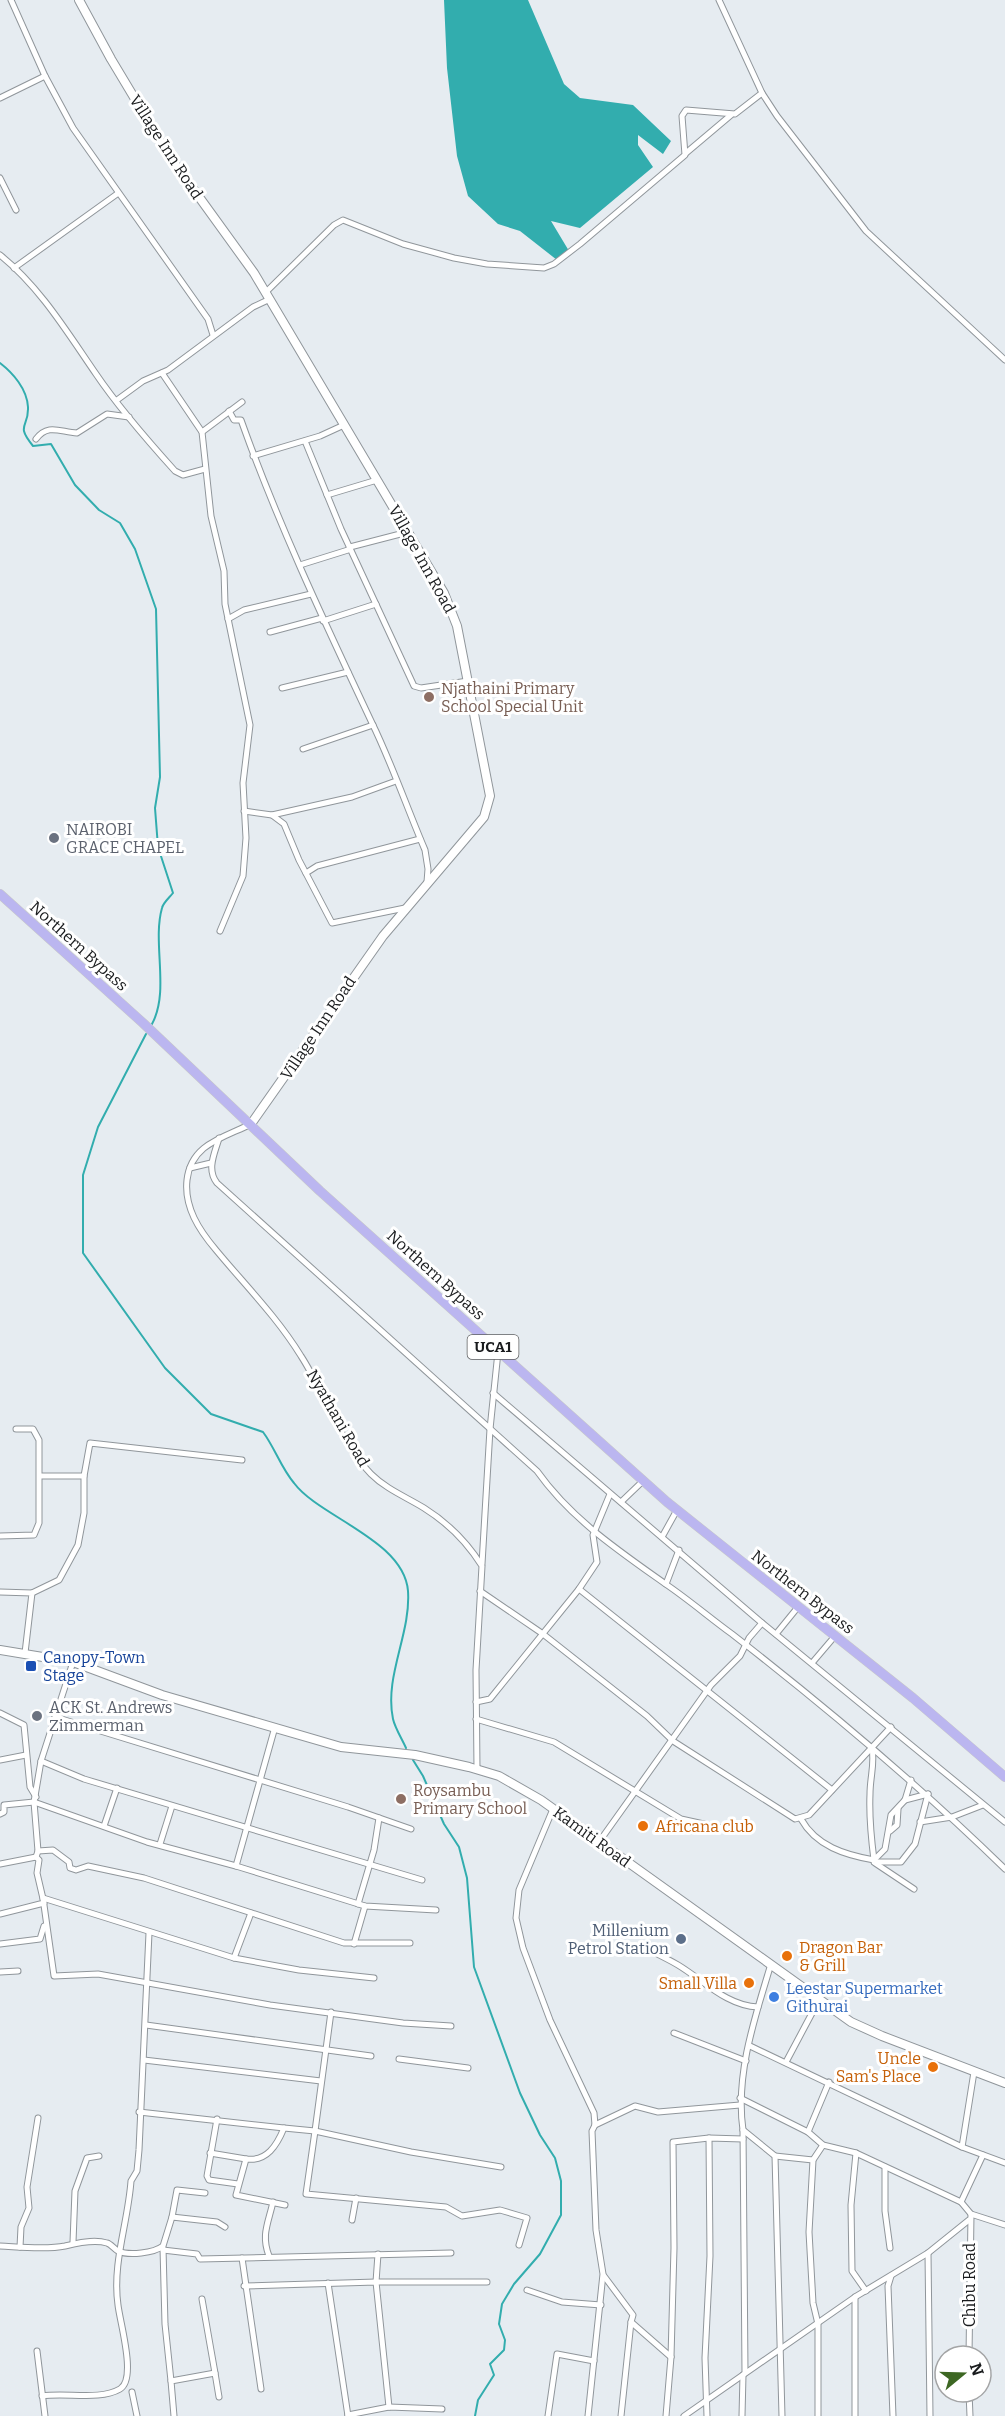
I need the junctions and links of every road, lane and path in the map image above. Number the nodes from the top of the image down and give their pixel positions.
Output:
1 (11, 0) edge
2 (79, 0) edge
3 (719, 0) edge
4 (45, 76) junction
5 (762, 93) junction
6 (0, 98) edge
7 (730, 115) junction
8 (685, 154) junction
9 (0, 178) edge
10 (117, 194) junction
11 (15, 210) dead end
12 (0, 255) edge
13 (14, 268) junction
14 (268, 296) junction
15 (213, 334) junction
16 (1005, 360) edge
17 (162, 374) junction
18 (117, 400) junction
19 (242, 402) dead end
20 (229, 411) junction
21 (129, 417) junction
22 (344, 425) junction
23 (202, 432) junction
24 (36, 439) dead end
25 (305, 441) junction
26 (253, 456) junction
27 (206, 469) junction
28 (377, 480) junction
29 (327, 495) junction
30 (408, 532) junction
31 (350, 547) junction
32 (300, 566) junction
33 (311, 594) junction
34 (376, 604) junction
35 (228, 619) junction
36 (322, 620) junction
37 (270, 632) dead end
38 (348, 672) junction
39 (468, 681) junction
40 (282, 688) dead end
41 (373, 725) junction
42 (303, 749) dead end
43 (396, 781) junction
44 (244, 811) junction
45 (272, 815) junction
46 (420, 839) junction
47 (306, 873) junction
48 (427, 882) junction
49 (0, 894) edge
50 (405, 908) junction
51 (220, 930) dead end
52 (251, 1124) junction
53 (219, 1138) junction
54 (211, 1162) junction
55 (190, 1168) junction
56 (498, 1352) junction
57 (493, 1393) junction
58 (16, 1429) dead end
59 (490, 1430) junction
60 (242, 1460) dead end
61 (40, 1476) junction
62 (84, 1476) junction
63 (644, 1480) junction
64 (610, 1494) junction
65 (621, 1502) junction
66 (677, 1510) junction
67 (594, 1531) junction
68 (0, 1536) edge
69 (662, 1537) junction
70 (679, 1550) junction
71 (482, 1566) junction
72 (666, 1584) junction
73 (579, 1589) junction
74 (480, 1591) junction
75 (0, 1592) edge
76 (32, 1593) junction
77 (798, 1607) junction
78 (762, 1623) junction
79 (543, 1634) junction
80 (776, 1634) junction
81 (835, 1635) junction
82 (746, 1645) junction
83 (0, 1650) edge
84 (25, 1653) junction
85 (73, 1662) junction
86 (812, 1663) junction
87 (708, 1689) junction
88 (476, 1702) junction
89 (0, 1713) edge
90 (55, 1717) junction
91 (476, 1719) junction
92 (275, 1727) junction
93 (891, 1727) junction
94 (673, 1741) junction
95 (872, 1748) junction
96 (26, 1755) junction
97 (0, 1760) edge
98 (41, 1761) junction
99 (477, 1769) junction
100 (1005, 1777) edge
101 (262, 1780) junction
102 (911, 1780) junction
103 (117, 1788) junction
104 (832, 1790) junction
105 (635, 1791) junction
106 (928, 1794) junction
107 (35, 1800) junction
108 (905, 1800) junction
109 (983, 1805) junction
110 (172, 1806) junction
111 (553, 1809) junction
112 (0, 1814) edge
113 (952, 1817) junction
114 (379, 1818) junction
115 (801, 1819) junction
116 (920, 1822) junction
117 (1005, 1822) edge
118 (104, 1826) junction
119 (247, 1827) junction
120 (722, 1828) dead end
121 (411, 1829) dead end
122 (598, 1842) junction
123 (159, 1844) junction
124 (37, 1854) junction
125 (874, 1861) junction
126 (0, 1864) edge
127 (236, 1866) junction
128 (370, 1866) junction
129 (1005, 1869) edge
130 (422, 1880) dead end
131 (914, 1889) dead end
132 (43, 1901) junction
133 (358, 1904) junction
134 (365, 1906) junction
135 (436, 1910) dead end
136 (251, 1913) junction
137 (0, 1914) edge
138 (149, 1933) junction
139 (410, 1943) dead end
140 (0, 1944) edge
141 (354, 1944) junction
142 (641, 1946) dead end
143 (234, 1958) junction
144 (771, 1964) junction
145 (18, 1971) dead end
146 (0, 1972) edge
147 (374, 1978) dead end
148 (147, 1982) junction
149 (819, 2000) junction
150 (758, 2007) junction
151 (331, 2012) junction
152 (146, 2025) junction
153 (451, 2026) dead end
154 (674, 2033) dead end
155 (750, 2046) junction
156 (326, 2049) junction
157 (371, 2056) dead end
158 (399, 2059) dead end
159 (144, 2060) junction
160 (746, 2061) junction
161 (786, 2062) junction
162 (468, 2068) dead end
163 (974, 2072) junction
164 (321, 2081) junction
165 (829, 2082) junction
166 (1005, 2083) edge
167 (740, 2102) junction
168 (139, 2112) junction
169 (38, 2118) dead end
170 (216, 2119) junction
171 (595, 2125) junction
172 (284, 2128) junction
173 (315, 2130) junction
174 (743, 2130) junction
175 (808, 2132) junction
176 (709, 2138) junction
177 (743, 2139) junction
178 (823, 2145) junction
179 (962, 2147) junction
180 (210, 2153) junction
181 (856, 2153) junction
182 (983, 2155) junction
183 (99, 2156) dead end
184 (775, 2156) junction
185 (246, 2159) junction
186 (813, 2160) junction
187 (1005, 2163) edge
188 (501, 2167) dead end
189 (885, 2167) junction
190 (238, 2184) junction
191 (205, 2193) dead end
192 (356, 2198) junction
193 (273, 2202) junction
194 (961, 2202) junction
195 (285, 2205) dead end
196 (172, 2217) junction
197 (970, 2217) junction
198 (352, 2220) dead end
199 (1005, 2225) edge
200 (225, 2227) dead end
201 (73, 2242) junction
202 (519, 2245) dead end
203 (0, 2246) edge
204 (20, 2247) junction
205 (163, 2248) junction
206 (890, 2248) dead end
207 (119, 2252) junction
208 (451, 2253) dead end
209 (928, 2253) junction
210 (378, 2254) junction
211 (269, 2256) junction
212 (242, 2258) junction
213 (603, 2274) junction
214 (891, 2276) junction
215 (376, 2282) junction
216 (487, 2282) dead end
217 (328, 2283) junction
218 (244, 2286) junction
219 (527, 2290) dead end
220 (866, 2291) junction
221 (855, 2297) junction
222 (202, 2299) dead end
223 (601, 2306) junction
224 (632, 2322) junction
225 (818, 2324) junction
226 (969, 2344) edge
227 (37, 2351) dead end
228 (781, 2351) junction
229 (671, 2357) junction
230 (594, 2361) junction
231 (215, 2373) junction
232 (744, 2373) junction
233 (171, 2381) junction
234 (261, 2389) dead end
235 (132, 2392) dead end
236 (42, 2396) junction
237 (219, 2397) dead end
238 (706, 2403) junction
239 (389, 2408) junction
240 (442, 2409) dead end
241 (348, 2415) edge
242 (45, 2416) edge
243 (137, 2416) edge
244 (174, 2416) edge
245 (548, 2416) edge
246 (589, 2416) edge
247 (621, 2416) edge
248 (666, 2416) edge
249 (684, 2416) edge
250 (707, 2416) edge
251 (742, 2416) edge
252 (782, 2416) edge
253 (818, 2416) edge
254 (855, 2416) edge
255 (893, 2416) edge
256 (930, 2416) edge

1 - 4 street
2 - 14 street, Village Inn Road
3 - 5 street
4 - 6 street
4 - 10 street
5 - 7 street
5 - 16 street
7 - 8 street
7 - 8 street
8 - 14 street
9 - 11 street
10 - 13 street
10 - 15 street
12 - 13 street
13 - 18 street
14 - 15 street
14 - 22 street, Village Inn Road
15 - 17 street
17 - 18 street
17 - 23 street
18 - 21 street
19 - 20 street
20 - 23 street
20 - 26 street
21 - 24 street
21 - 27 street
22 - 25 street
22 - 28 street, Village Inn Road
23 - 27 street
25 - 26 street
25 - 29 street
26 - 32 street
27 - 35 street
28 - 29 street
28 - 30 street, Village Inn Road
29 - 31 street
30 - 31 street
30 - 39 street, Village Inn Road
31 - 32 street
31 - 34 street
32 - 33 street
33 - 35 street
33 - 36 street
34 - 36 street
34 - 39 street
35 - 44 street
36 - 37 street
36 - 38 street
38 - 40 street
38 - 41 street
39 - 48 street, Village Inn Road
41 - 42 street
41 - 43 street
43 - 45 street
43 - 46 street
44 - 45 street
44 - 51 street
45 - 47 street
46 - 47 street
46 - 48 street
47 - 50 street
48 - 50 street, Village Inn Road
49 - 52 main road, Northern Bypass / UCA1
50 - 52 street, Village Inn Road
52 - 53 street
52 - 56 main road, Northern Bypass / UCA1
53 - 54 street
53 - 55 street
54 - 55 street
54 - 59 street
55 - 71 street, Nyathani Road
56 - 57 street
56 - 63 main road, Northern Bypass / UCA1
57 - 59 street
57 - 64 street
58 - 61 street
59 - 67 street
59 - 71 street
60 - 62 street
61 - 62 street
61 - 68 street
62 - 76 street
63 - 65 street
63 - 66 main road, Northern Bypass / UCA1
64 - 65 street
64 - 67 street
65 - 69 street
66 - 69 street
66 - 77 main road, Northern Bypass / UCA1
67 - 72 street
67 - 73 street
69 - 70 street
70 - 72 street
70 - 78 street
71 - 74 street
72 - 82 street
73 - 79 street
73 - 87 street
74 - 79 street
74 - 88 street
75 - 76 street
76 - 84 street
77 - 80 street
77 - 81 main road, Northern Bypass / UCA1
78 - 80 street
78 - 82 street
79 - 88 street
79 - 94 street
80 - 86 street
81 - 86 street
81 - 100 main road, Northern Bypass / UCA1
82 - 87 street
82 - 95 street
83 - 84 street, Kamiti Road
84 - 85 street, Kamiti Road
85 - 90 street
85 - 92 street, Kamiti Road
86 - 93 street
87 - 94 street
87 - 104 street
88 - 91 street
89 - 96 street
90 - 98 street
90 - 101 street
91 - 99 street
91 - 105 street
92 - 99 street, Kamiti Road
92 - 101 street
93 - 95 street
93 - 109 street
94 - 105 street
94 - 115 street
95 - 102 street
95 - 104 street
95 - 125 street
96 - 97 street
96 - 107 street
98 - 103 street
98 - 107 street
99 - 111 street, Kamiti Road
101 - 114 street
101 - 119 street
102 - 106 street
102 - 108 street
103 - 110 street
103 - 118 street
104 - 115 street
105 - 120 street
105 - 122 street
106 - 108 street
106 - 113 street
106 - 116 street
107 - 112 street
107 - 118 street
107 - 124 street
108 - 125 street
109 - 113 street
109 - 117 street
110 - 119 street
110 - 123 street
111 - 122 street, Kamiti Road
111 - 171 street
113 - 116 street
113 - 129 street
114 - 121 street
114 - 128 street
115 - 125 street
116 - 125 street
118 - 123 street
119 - 127 street
119 - 128 street
122 - 144 street, Kamiti Road
123 - 127 street
124 - 126 street
124 - 132 street
124 - 136 street
125 - 131 street
127 - 133 street
128 - 130 street
128 - 133 street
132 - 137 street
132 - 138 street
132 - 140 street
132 - 148 street
133 - 134 street
134 - 135 street
134 - 141 street
136 - 141 street
136 - 143 street
138 - 143 street
138 - 148 street
139 - 141 street
142 - 150 street
143 - 147 street
144 - 149 street, Kamiti Road
144 - 150 street
145 - 146 street
148 - 151 street
148 - 152 street
149 - 161 street
149 - 163 street, Kamiti Road
150 - 155 street
151 - 153 street
151 - 156 street
152 - 156 street
152 - 159 street
154 - 160 street
155 - 160 street
155 - 161 street
156 - 157 street
156 - 164 street
158 - 162 street
159 - 164 street
159 - 168 street
160 - 167 street
161 - 165 street
163 - 166 street, Kamiti Road
163 - 179 street
164 - 173 street
165 - 175 street
165 - 179 street
167 - 171 street
167 - 174 street
167 - 175 street
168 - 170 street
168 - 207 street
169 - 204 street
170 - 172 street
170 - 180 street
171 - 213 street
172 - 173 street
172 - 185 street
173 - 188 street
173 - 192 street
174 - 177 street
174 - 184 street
175 - 178 street
176 - 177 street
176 - 229 street
176 - 238 street
177 - 232 street
178 - 181 street
178 - 186 street
179 - 182 street
180 - 185 street
180 - 190 street
181 - 189 street
181 - 220 street
182 - 187 street
182 - 194 street
183 - 201 street
184 - 186 street
184 - 228 street
185 - 190 street
186 - 225 street
189 - 194 street
189 - 206 street
190 - 193 street
191 - 196 street
192 - 198 street
192 - 202 street
193 - 195 street
193 - 211 street
194 - 197 street
196 - 200 street
196 - 205 street
197 - 199 street
197 - 209 street
197 - 226 street, Chibu Road
201 - 204 street
201 - 207 street
203 - 204 street
205 - 207 street
205 - 212 street
205 - 233 street
207 - 236 street
208 - 210 street
209 - 214 street
209 - 256 street
210 - 211 street
210 - 215 street
211 - 212 street
212 - 218 street
213 - 223 street
213 - 224 street
214 - 220 street
214 - 255 street
215 - 216 street
215 - 217 street
215 - 239 street
217 - 218 street
217 - 241 street
218 - 234 street
219 - 223 street
220 - 221 street
221 - 225 street
221 - 254 street
222 - 231 street
223 - 230 street
224 - 229 street
224 - 247 street
225 - 228 street
225 - 253 street
227 - 236 street
228 - 232 street
228 - 252 street
229 - 248 street
230 - 245 street
230 - 246 street
231 - 233 street
231 - 237 street
232 - 238 street
232 - 251 street
233 - 244 street
235 - 243 street
236 - 242 street
238 - 249 street
238 - 250 street
239 - 240 street
239 - 241 street

